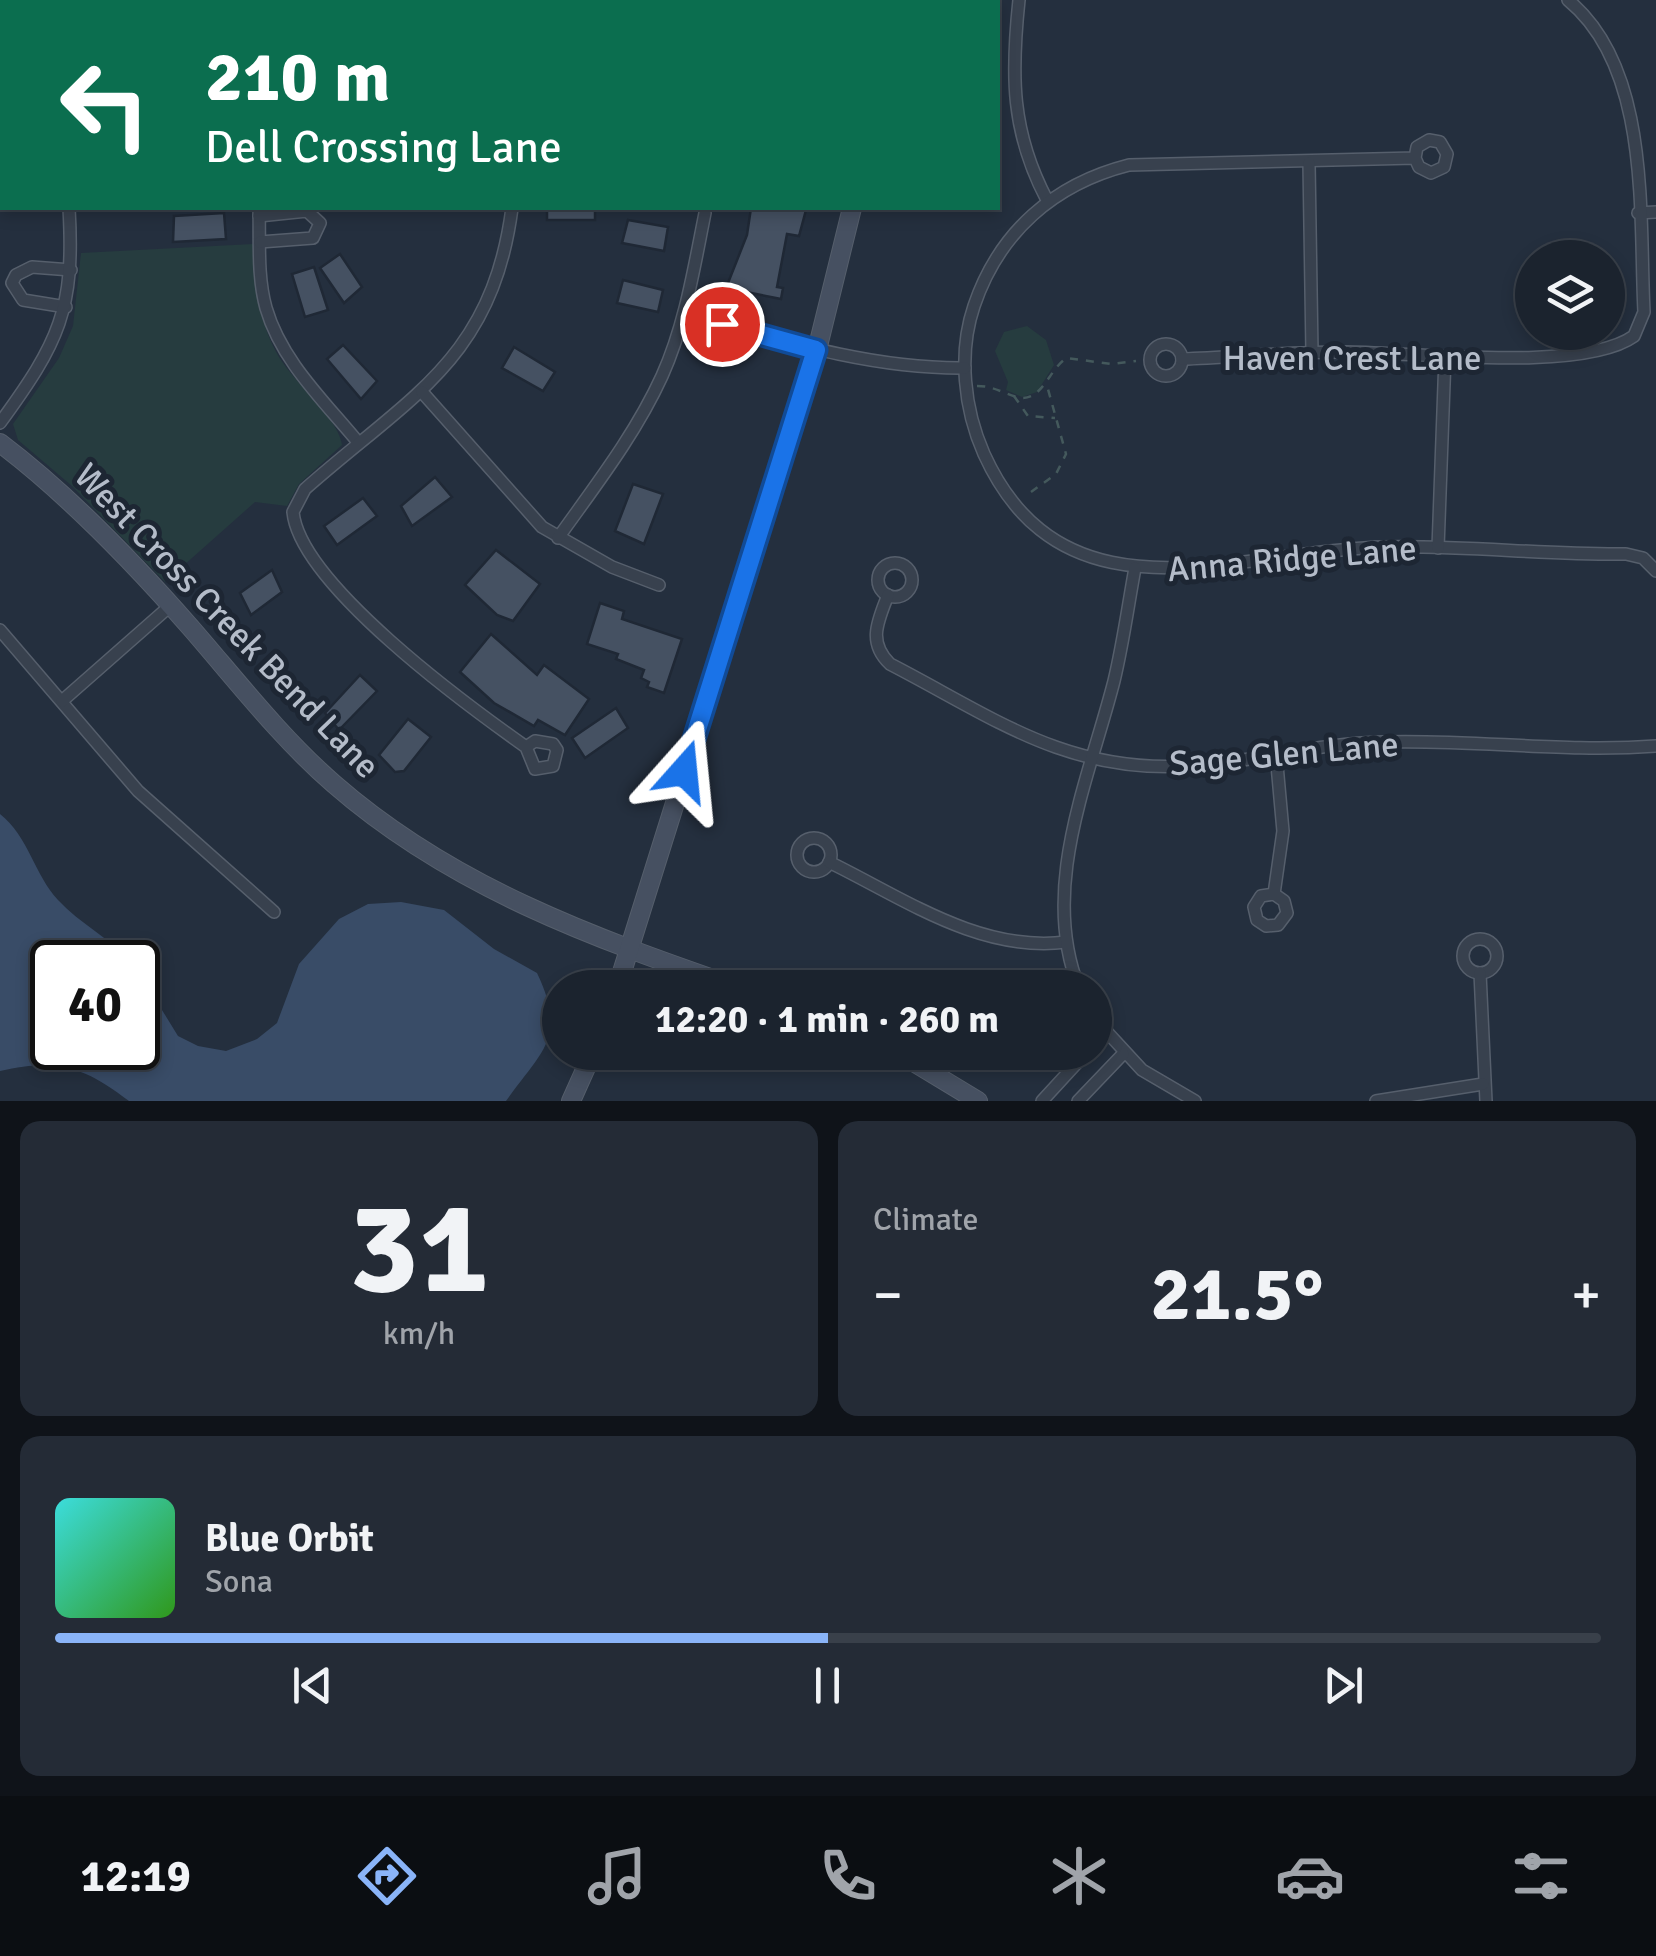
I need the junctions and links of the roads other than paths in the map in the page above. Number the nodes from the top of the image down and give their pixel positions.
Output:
1 (1020, 0) edge
2 (1572, 1) edge
3 (1415, 158) dead end
4 (1309, 163) junction
5 (1047, 200) junction
6 (69, 210) edge
7 (512, 210) edge
8 (851, 210) edge
9 (259, 212) edge
10 (1656, 212) edge
11 (705, 213) dead end
12 (1638, 214) junction
13 (260, 242) junction
14 (71, 270) junction
15 (66, 307) junction
16 (685, 314) junction
17 (816, 350) junction
18 (1312, 352) junction
19 (1446, 357) junction
20 (1182, 359) dead end
21 (965, 368) junction
22 (422, 392) junction
23 (0, 424) edge
24 (357, 441) junction
25 (0, 443) edge
26 (558, 538) junction
27 (1438, 548) junction
28 (1135, 568) junction
29 (1656, 571) edge
30 (659, 585) dead end
31 (888, 595) dead end
32 (170, 606) junction
33 (0, 630) edge
34 (62, 700) junction
35 (1656, 746) edge
36 (526, 747) dead end
37 (1276, 754) junction
38 (1092, 759) junction
39 (829, 862) dead end
40 (1274, 894) dead end
41 (274, 912) dead end
42 (1066, 942) junction
43 (630, 950) junction
44 (623, 970) edge
45 (687, 970) edge
46 (1074, 970) edge
47 (1480, 973) dead end
48 (1112, 1042) edge
49 (1123, 1054) junction
50 (584, 1070) edge
51 (926, 1070) edge
52 (1070, 1070) edge
53 (1483, 1084) junction
54 (571, 1101) edge
55 (978, 1101) edge
56 (1042, 1101) edge
57 (1078, 1101) edge
58 (1195, 1101) edge
59 (1376, 1101) edge
60 (1486, 1101) edge

1 - 5 street
2 - 12 street
3 - 4 street, Anna Ridge Lane
4 - 5 street, Anna Ridge Lane
4 - 18 street
5 - 21 street, Anna Ridge Lane
6 - 14 street
7 - 22 street
8 - 17 main road
9 - 13 street
9 - 13 street
10 - 12 street
11 - 16 street
12 - 19 street, Haven Crest Lane
13 - 24 street
14 - 15 street
14 - 15 street
15 - 23 street
16 - 17 street
16 - 26 street
17 - 21 street
17 - 43 main road
18 - 19 street, Haven Crest Lane
18 - 20 street, Haven Crest Lane
19 - 27 street
21 - 28 street, Anna Ridge Lane
22 - 24 street
22 - 26 street
24 - 36 street
25 - 32 main road, West Cross Creek Bend Lane
26 - 30 street
27 - 28 street, Anna Ridge Lane
27 - 29 street, Anna Ridge Lane
28 - 38 street
31 - 38 street, Sage Glen Lane
32 - 34 street
32 - 43 main road, West Cross Creek Bend Lane
33 - 34 street
34 - 41 street
35 - 37 street, Sage Glen Lane
37 - 38 street, Sage Glen Lane
37 - 40 street
38 - 42 street
39 - 42 street
42 - 46 street
43 - 44 main road
43 - 45 main road, West Cross Creek Bend Lane
47 - 53 street
48 - 49 street
49 - 57 street
49 - 58 street
50 - 54 main road
51 - 55 main road
52 - 56 street
53 - 59 street
53 - 60 street

